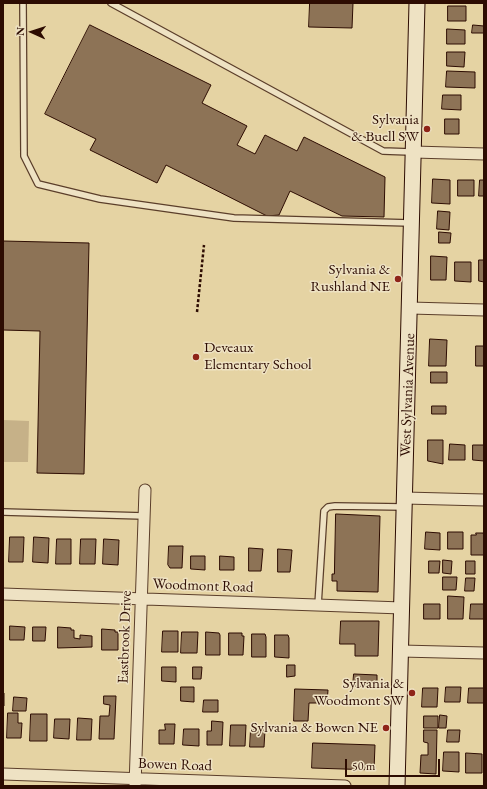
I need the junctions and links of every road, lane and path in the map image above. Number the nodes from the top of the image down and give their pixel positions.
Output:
1 (23, 3) edge
2 (112, 3) edge
3 (417, 3) edge
4 (414, 152) junction
5 (484, 154) edge
6 (412, 223) junction
7 (204, 245) dead end
8 (410, 308) junction
9 (484, 310) edge
10 (197, 312) dead end
11 (145, 490) dead end
12 (484, 500) edge
13 (405, 502) junction
14 (3, 512) edge
15 (144, 516) junction
16 (3, 594) edge
17 (141, 598) junction
18 (318, 605) junction
19 (402, 608) junction
20 (401, 651) junction
21 (484, 653) edge
22 (3, 774) edge
23 (135, 782) edge
24 (345, 786) edge
25 (398, 786) edge

1 - 6 lane
2 - 4 lane
3 - 4 main road, West Sylvania Avenue
4 - 5 street
4 - 6 main road, West Sylvania Avenue
6 - 8 main road, West Sylvania Avenue
7 - 10 path
8 - 9 street
8 - 13 main road, West Sylvania Avenue
11 - 15 street, Eastbrook Drive
12 - 13 street
13 - 18 lane
13 - 19 main road, West Sylvania Avenue
14 - 15 lane
15 - 17 street, Eastbrook Drive
16 - 17 street, Woodmont Road
17 - 18 street, Woodmont Road
17 - 23 street, Eastbrook Drive
18 - 19 street, Woodmont Road
19 - 20 main road, West Sylvania Avenue
20 - 21 street
20 - 25 main road, West Sylvania Avenue
22 - 23 street, Bowen Road
23 - 24 street, Bowen Road

